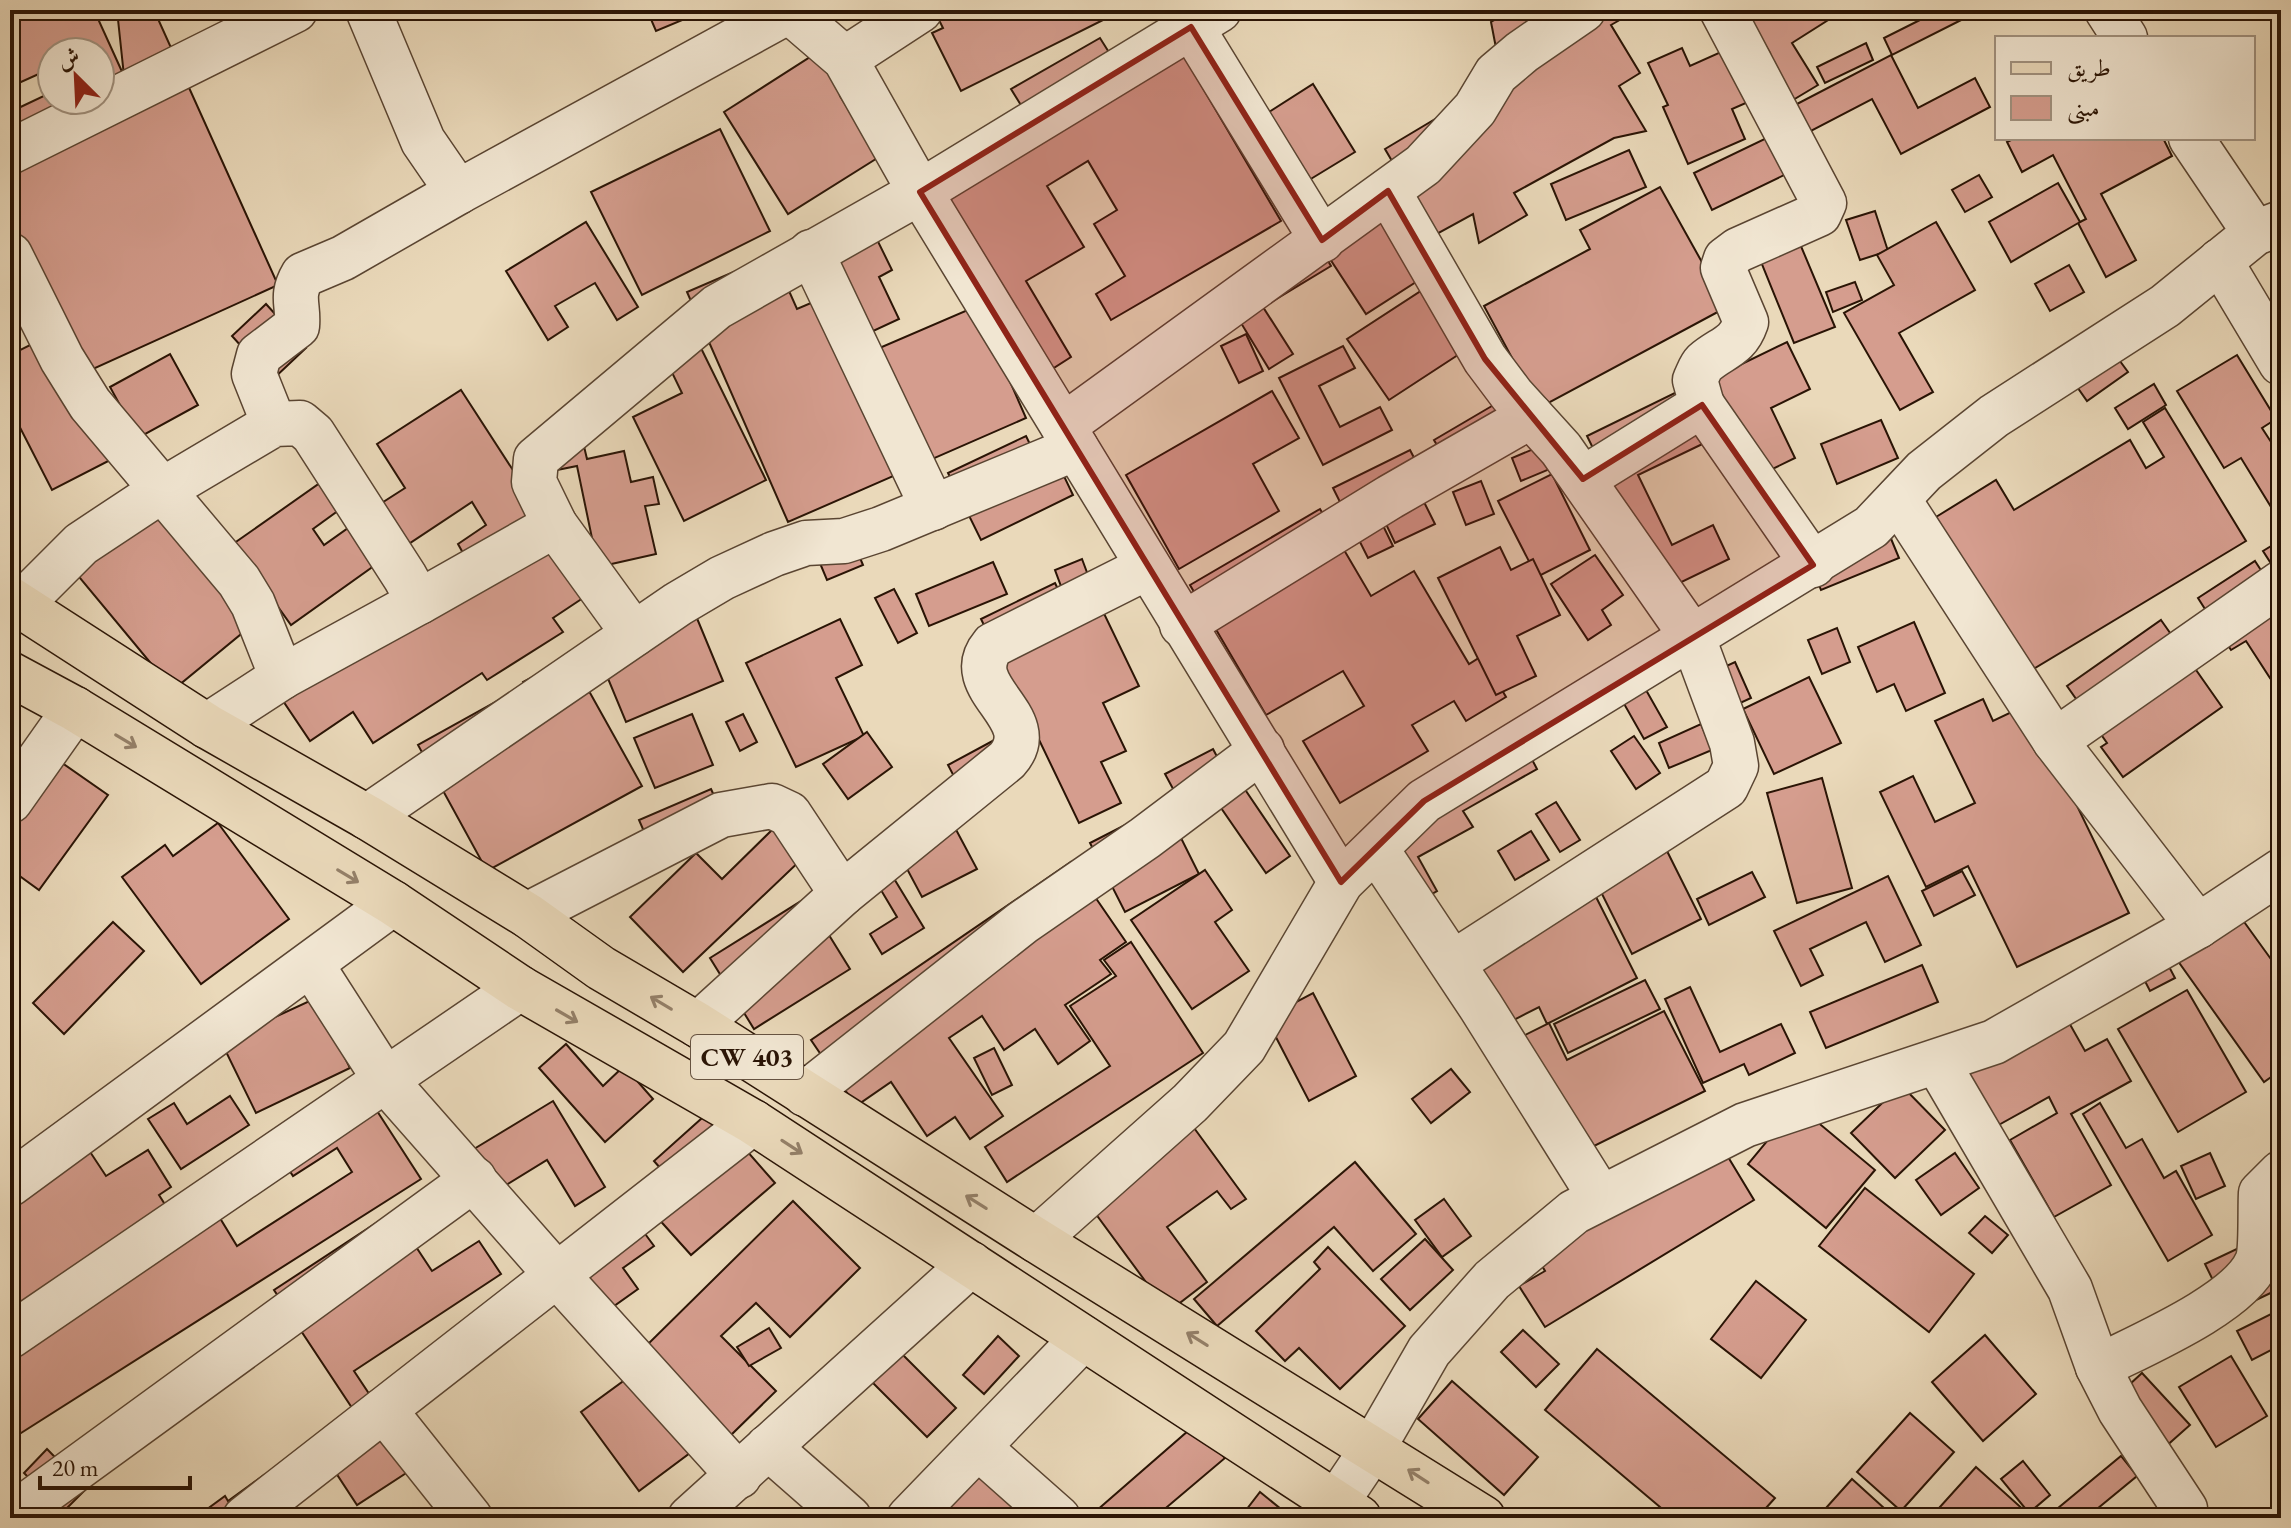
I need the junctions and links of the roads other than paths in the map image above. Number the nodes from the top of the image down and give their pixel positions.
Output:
1 (295, 10) edge
2 (368, 10) edge
3 (788, 10) edge
4 (920, 10) edge
5 (1583, 10) edge
6 (1722, 10) edge
7 (2107, 10) edge
8 (1197, 16) edge
9 (2124, 36) edge
10 (845, 59) junction
11 (2193, 140) edge
12 (10, 152) edge
13 (1388, 191) junction
14 (458, 192) junction
15 (920, 192) junction
16 (2268, 228) edge
17 (1322, 240) junction
18 (811, 252) junction
19 (10, 255) edge
20 (2220, 261) junction
21 (2281, 363) edge
22 (1702, 405) junction
23 (1531, 416) junction
24 (274, 424) junction
25 (1070, 437) junction
26 (1583, 479) junction
27 (161, 491) junction
28 (1898, 499) junction
29 (933, 508) junction
30 (555, 525) junction
31 (1813, 565) junction
32 (1148, 567) junction
33 (2281, 583) edge
34 (16, 601) edge
35 (419, 602) junction
36 (1182, 625) junction
37 (634, 634) junction
38 (1693, 638) junction
39 (10, 674) edge
40 (282, 677) junction
41 (75, 709) junction
42 (207, 726) junction
43 (2055, 741) junction
44 (1262, 750) junction
45 (10, 801) edge
46 (367, 817) junction
47 (1376, 849) junction
48 (2281, 871) edge
49 (1341, 882) junction
50 (842, 894) junction
51 (393, 903) junction
52 (527, 915) junction
53 (2198, 926) junction
54 (1453, 963) junction
55 (311, 964) junction
56 (520, 988) junction
57 (698, 1025) junction
58 (1937, 1062) junction
59 (386, 1081) junction
60 (805, 1094) junction
61 (753, 1122) junction
62 (2281, 1173) edge
63 (474, 1179) junction
64 (10, 1184) edge
65 (1600, 1197) junction
66 (1036, 1240) junction
67 (971, 1264) junction
68 (556, 1274) junction
69 (10, 1336) edge
70 (1083, 1338) junction
71 (2098, 1367) junction
72 (384, 1410) junction
73 (979, 1448) junction
74 (1373, 1448) junction
75 (754, 1462) junction
76 (1348, 1511) edge
77 (2185, 1515) edge
78 (10, 1517) edge
79 (245, 1518) edge
80 (470, 1518) edge
81 (690, 1518) edge
82 (849, 1518) edge
83 (909, 1518) edge
84 (1058, 1518) edge
85 (1483, 1518) edge

1 - 12 street
2 - 14 street
3 - 10 street
3 - 14 street
4 - 10 street
5 - 13 street
6 - 22 street
7 - 9 street
8 - 15 street
8 - 17 street
10 - 15 street
11 - 16 street
13 - 17 street
13 - 23 street
14 - 24 street
15 - 18 street
15 - 25 street
16 - 20 street
17 - 25 street
18 - 29 street
18 - 30 street
19 - 27 street
20 - 21 street
20 - 28 street
22 - 26 street
22 - 31 street
23 - 26 street
23 - 36 street
24 - 27 street
24 - 35 street
25 - 29 street
25 - 32 street
26 - 38 street
27 - 34 street
27 - 40 street
28 - 31 street
28 - 43 street
29 - 37 street
30 - 35 street
30 - 37 street
31 - 38 street
32 - 36 street
32 - 50 street
33 - 43 street
34 - 42 main road, CW 403
35 - 40 street
36 - 44 street
37 - 46 street
38 - 47 street
38 - 54 street
39 - 41 main road, CW 403
40 - 42 street
41 - 45 street
41 -> 51 main road, CW 403
42 - 46 main road, CW 403
43 - 53 street
44 - 49 street
44 - 60 street
46 - 52 main road, CW 403
47 - 49 street
47 - 54 street
48 - 53 street
49 - 66 street
50 - 52 street
50 - 57 street
51 - 55 street
51 - 56 main road, CW 403
57 -> 52 main road, CW 403
53 - 58 street
54 - 65 street
55 - 59 street
55 - 64 street
56 - 59 street
56 -> 61 main road, CW 403
57 - 60 main road, CW 403
58 - 65 street
58 - 71 street
59 - 63 street
59 - 69 street
66 -> 60 main road, CW 403
61 -> 67 main road, CW 403
61 - 68 street
62 - 71 street
63 - 68 street
63 - 78 street
65 - 74 street
74 -> 66 main road, CW 403
67 - 70 main road, CW 403
67 - 75 street
68 - 72 street
68 - 75 street
70 - 73 street
70 - 76 main road, CW 403
71 - 77 street
72 - 79 street
72 - 80 street
73 - 83 street
73 - 84 street
74 - 76 street
85 -> 74 main road, CW 403
75 - 81 street
75 - 82 street

